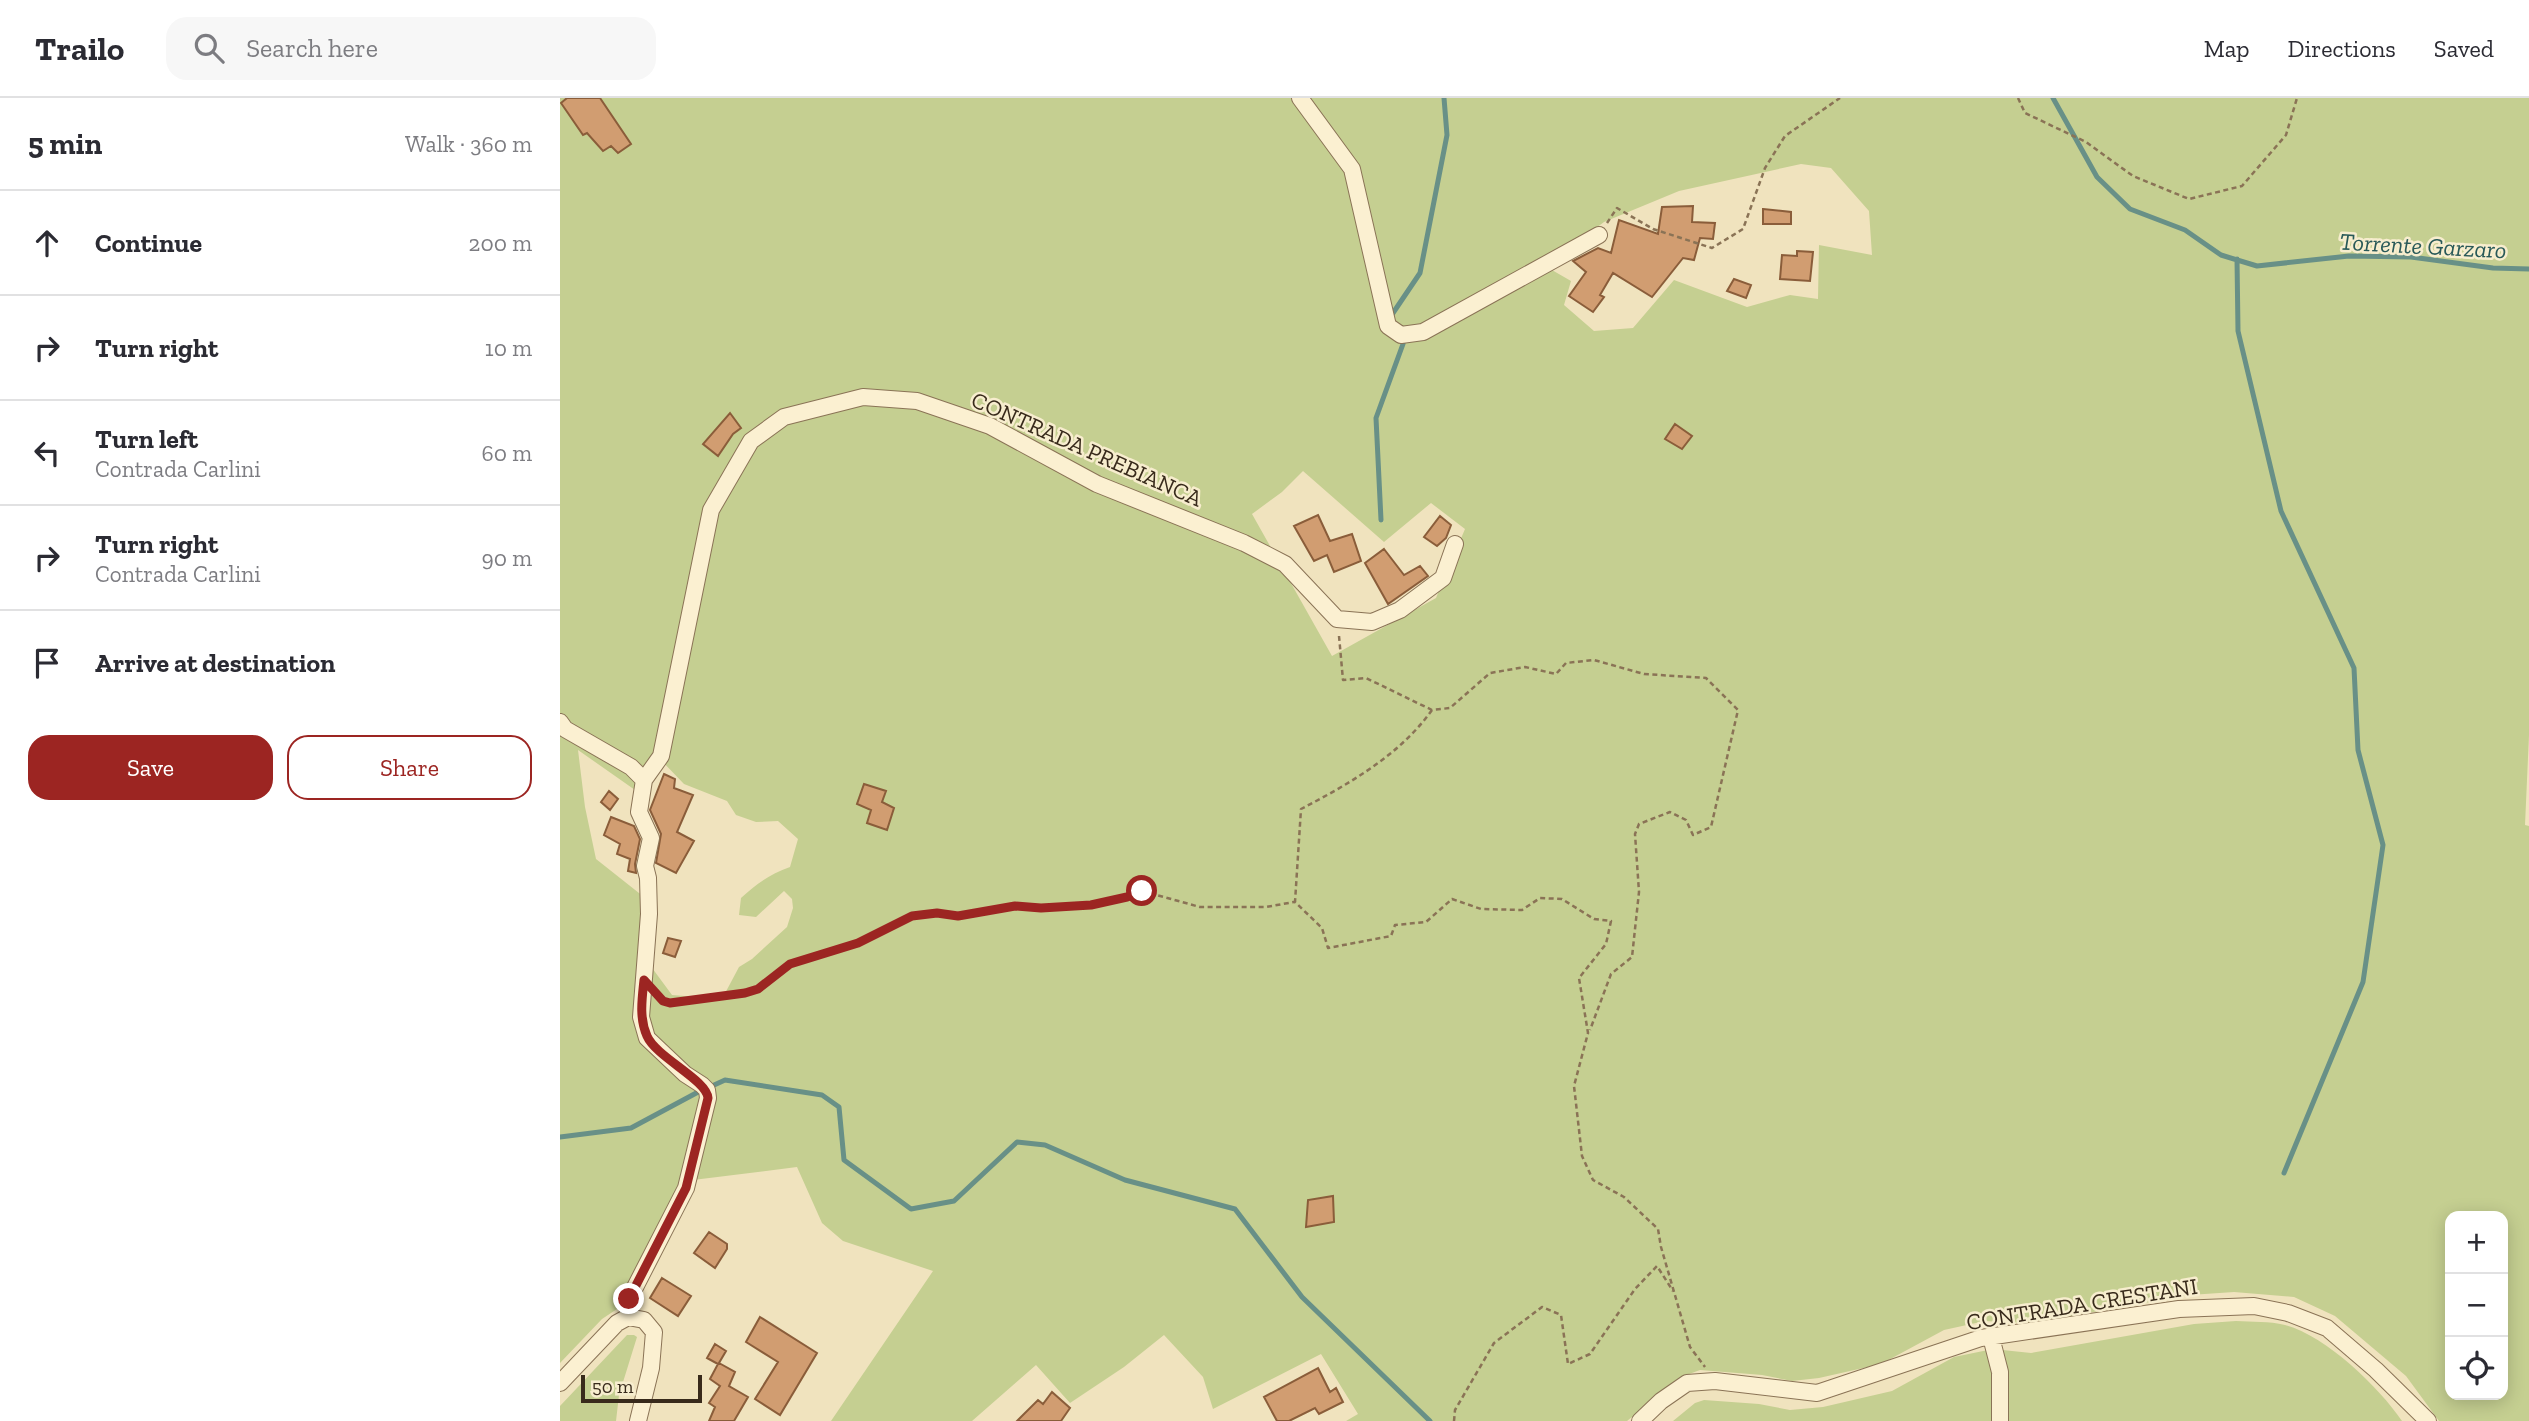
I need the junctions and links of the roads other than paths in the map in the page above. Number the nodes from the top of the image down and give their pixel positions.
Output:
1 (1300, 98) edge
2 (1599, 235) road end
3 (1455, 544) dead end
4 (560, 722) edge
5 (645, 780) junction
6 (628, 1317) junction
7 (1991, 1337) junction
8 (560, 1383) edge
9 (638, 1421) edge
10 (1640, 1421) edge
11 (2000, 1421) edge
12 (2428, 1421) edge

1 - 2 street
3 - 5 street, CONTRADA PREBIANCA
4 - 5 street
5 - 6 street
6 - 8 street
6 - 9 street
7 - 10 street, CONTRADA CRESTANI
7 - 11 street
7 - 12 street, CONTRADA CRESTANI

